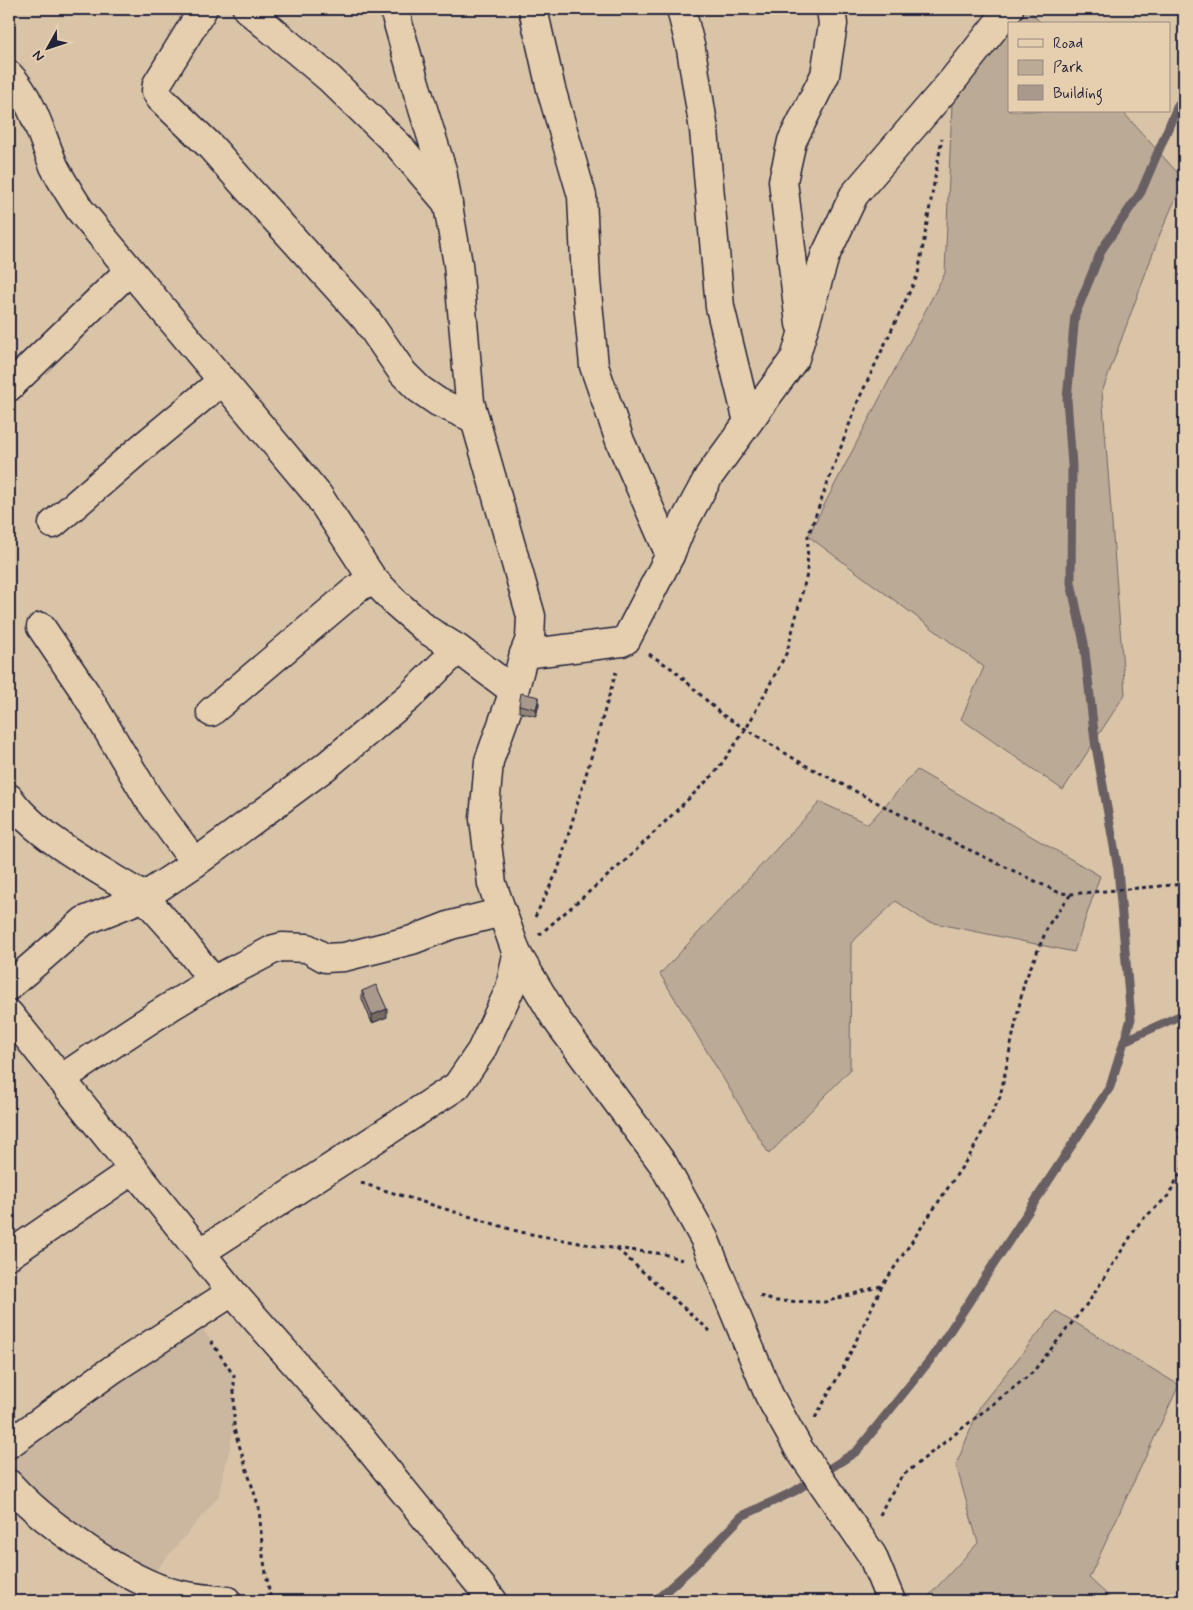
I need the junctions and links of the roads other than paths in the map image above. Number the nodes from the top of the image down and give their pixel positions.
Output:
1 (203, 9) edge
2 (247, 9) edge
3 (394, 9) edge
4 (533, 9) edge
5 (681, 9) edge
6 (830, 9) edge
7 (1010, 9) edge
8 (9, 75) edge
9 (448, 204) junction
10 (130, 270) junction
11 (802, 337) junction
12 (223, 380) junction
13 (9, 387) edge
14 (475, 419) junction
15 (748, 422) junction
16 (53, 524) dead end
17 (670, 555) junction
18 (372, 578) junction
19 (42, 627) dead end
20 (458, 649) junction
21 (524, 654) junction
22 (514, 691) junction
23 (211, 712) dead end
24 (9, 798) edge
25 (195, 863) junction
26 (144, 897) junction
27 (502, 912) junction
28 (517, 954) junction
29 (213, 981) junction
30 (9, 986) edge
31 (9, 1014) edge
32 (62, 1079) junction
33 (132, 1170) junction
34 (201, 1252) junction
35 (9, 1255) edge
36 (232, 1292) junction
37 (9, 1444) edge
38 (9, 1484) edge
39 (227, 1601) edge
40 (493, 1601) edge
41 (891, 1601) edge

1 - 14 street
2 - 9 street
3 - 9 street
4 - 17 street
5 - 15 street
6 - 11 street
7 - 11 street
8 - 10 street
9 - 14 street
10 - 12 street
10 - 13 street
11 - 15 street
12 - 16 street
12 - 18 street
14 - 21 street
15 - 17 street
17 - 21 street
18 - 20 street
18 - 23 street
19 - 25 street
20 - 22 street
20 - 25 street
21 - 22 street
22 - 27 street
24 - 26 street
25 - 26 street
26 - 29 street
26 - 30 street
27 - 28 street
27 - 29 street
28 - 34 street
28 - 41 street
29 - 32 street
31 - 32 street
32 - 33 street
33 - 34 street
33 - 35 street
34 - 36 street
36 - 37 street
36 - 40 street
38 - 39 street

